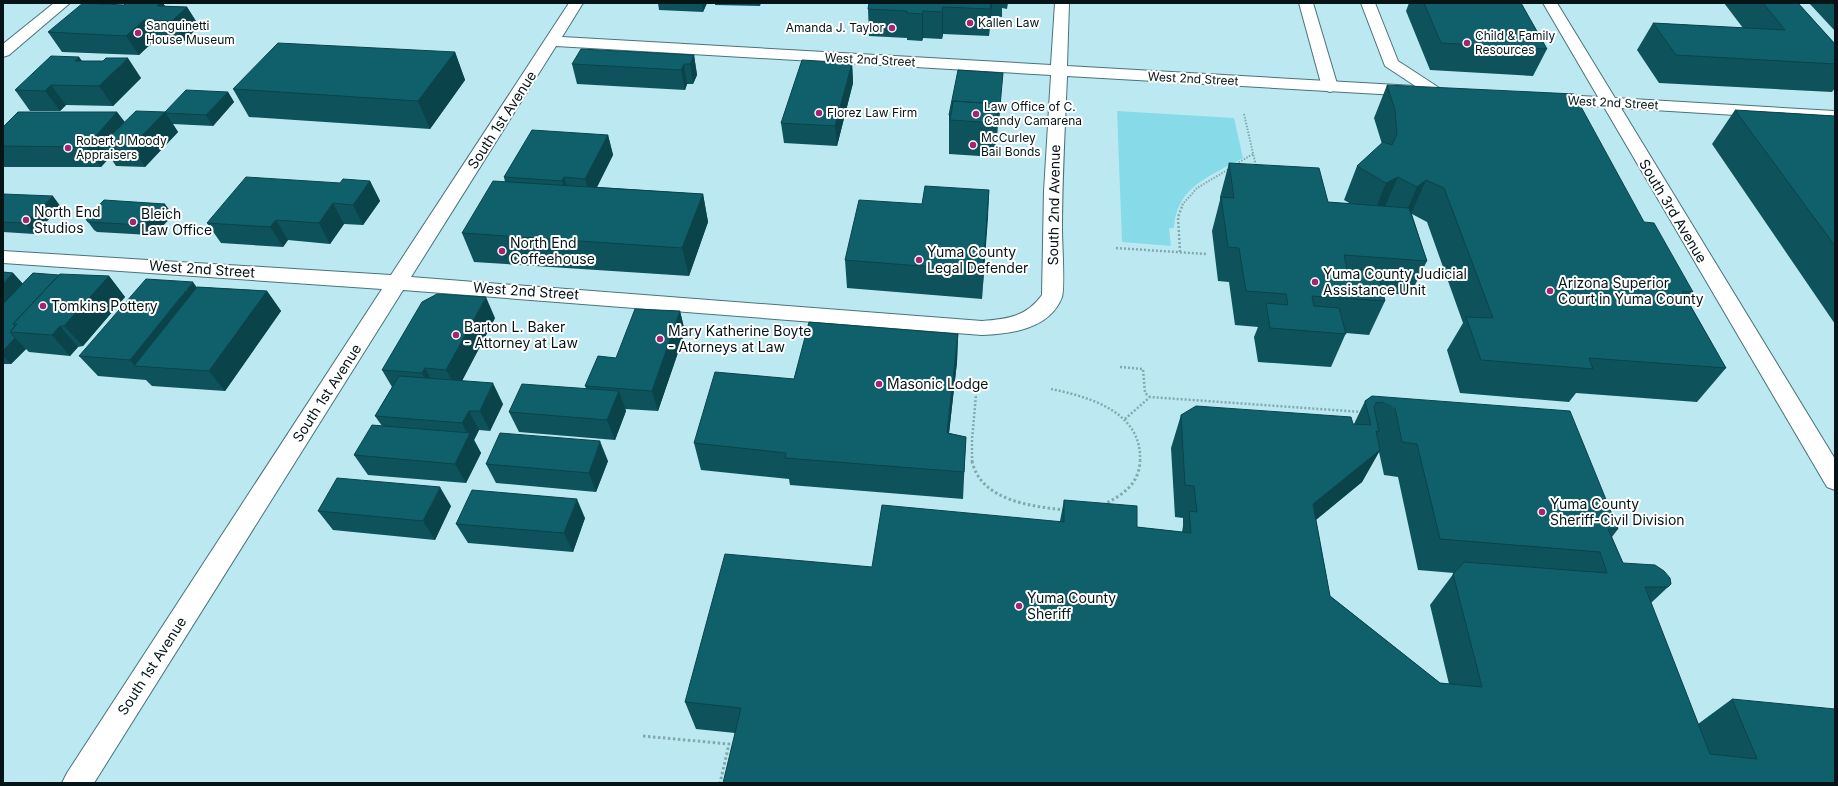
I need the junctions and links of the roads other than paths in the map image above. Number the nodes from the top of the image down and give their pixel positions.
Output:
1 (63, 3) edge
2 (576, 3) edge
3 (1062, 3) edge
4 (1306, 3) edge
5 (1368, 3) edge
6 (1550, 3) edge
7 (552, 41) junction
8 (3, 52) edge
9 (1059, 71) junction
10 (1330, 86) junction
11 (1530, 98) edge
12 (1608, 103) junction
13 (1835, 116) edge
14 (3, 257) edge
15 (399, 282) junction
16 (1044, 310) joint
17 (1835, 480) edge
18 (77, 783) edge

1 - 8 street
2 - 7 street, South 1st Avenue
3 - 9 street, South 2nd Avenue
4 - 10 street
5 - 10 street, West 2nd Street
6 - 12 street, South 3rd Avenue
7 - 9 street, West 2nd Street
7 - 15 street, South 1st Avenue
9 - 10 street, West 2nd Street
9 - 16 street, South 2nd Avenue
11 - 12 street, West 2nd Street
12 - 13 street, West 2nd Street
12 - 17 street, South 3rd Avenue
14 - 15 street, West 2nd Street
15 - 16 street, West 2nd Street
15 - 18 street, South 1st Avenue

